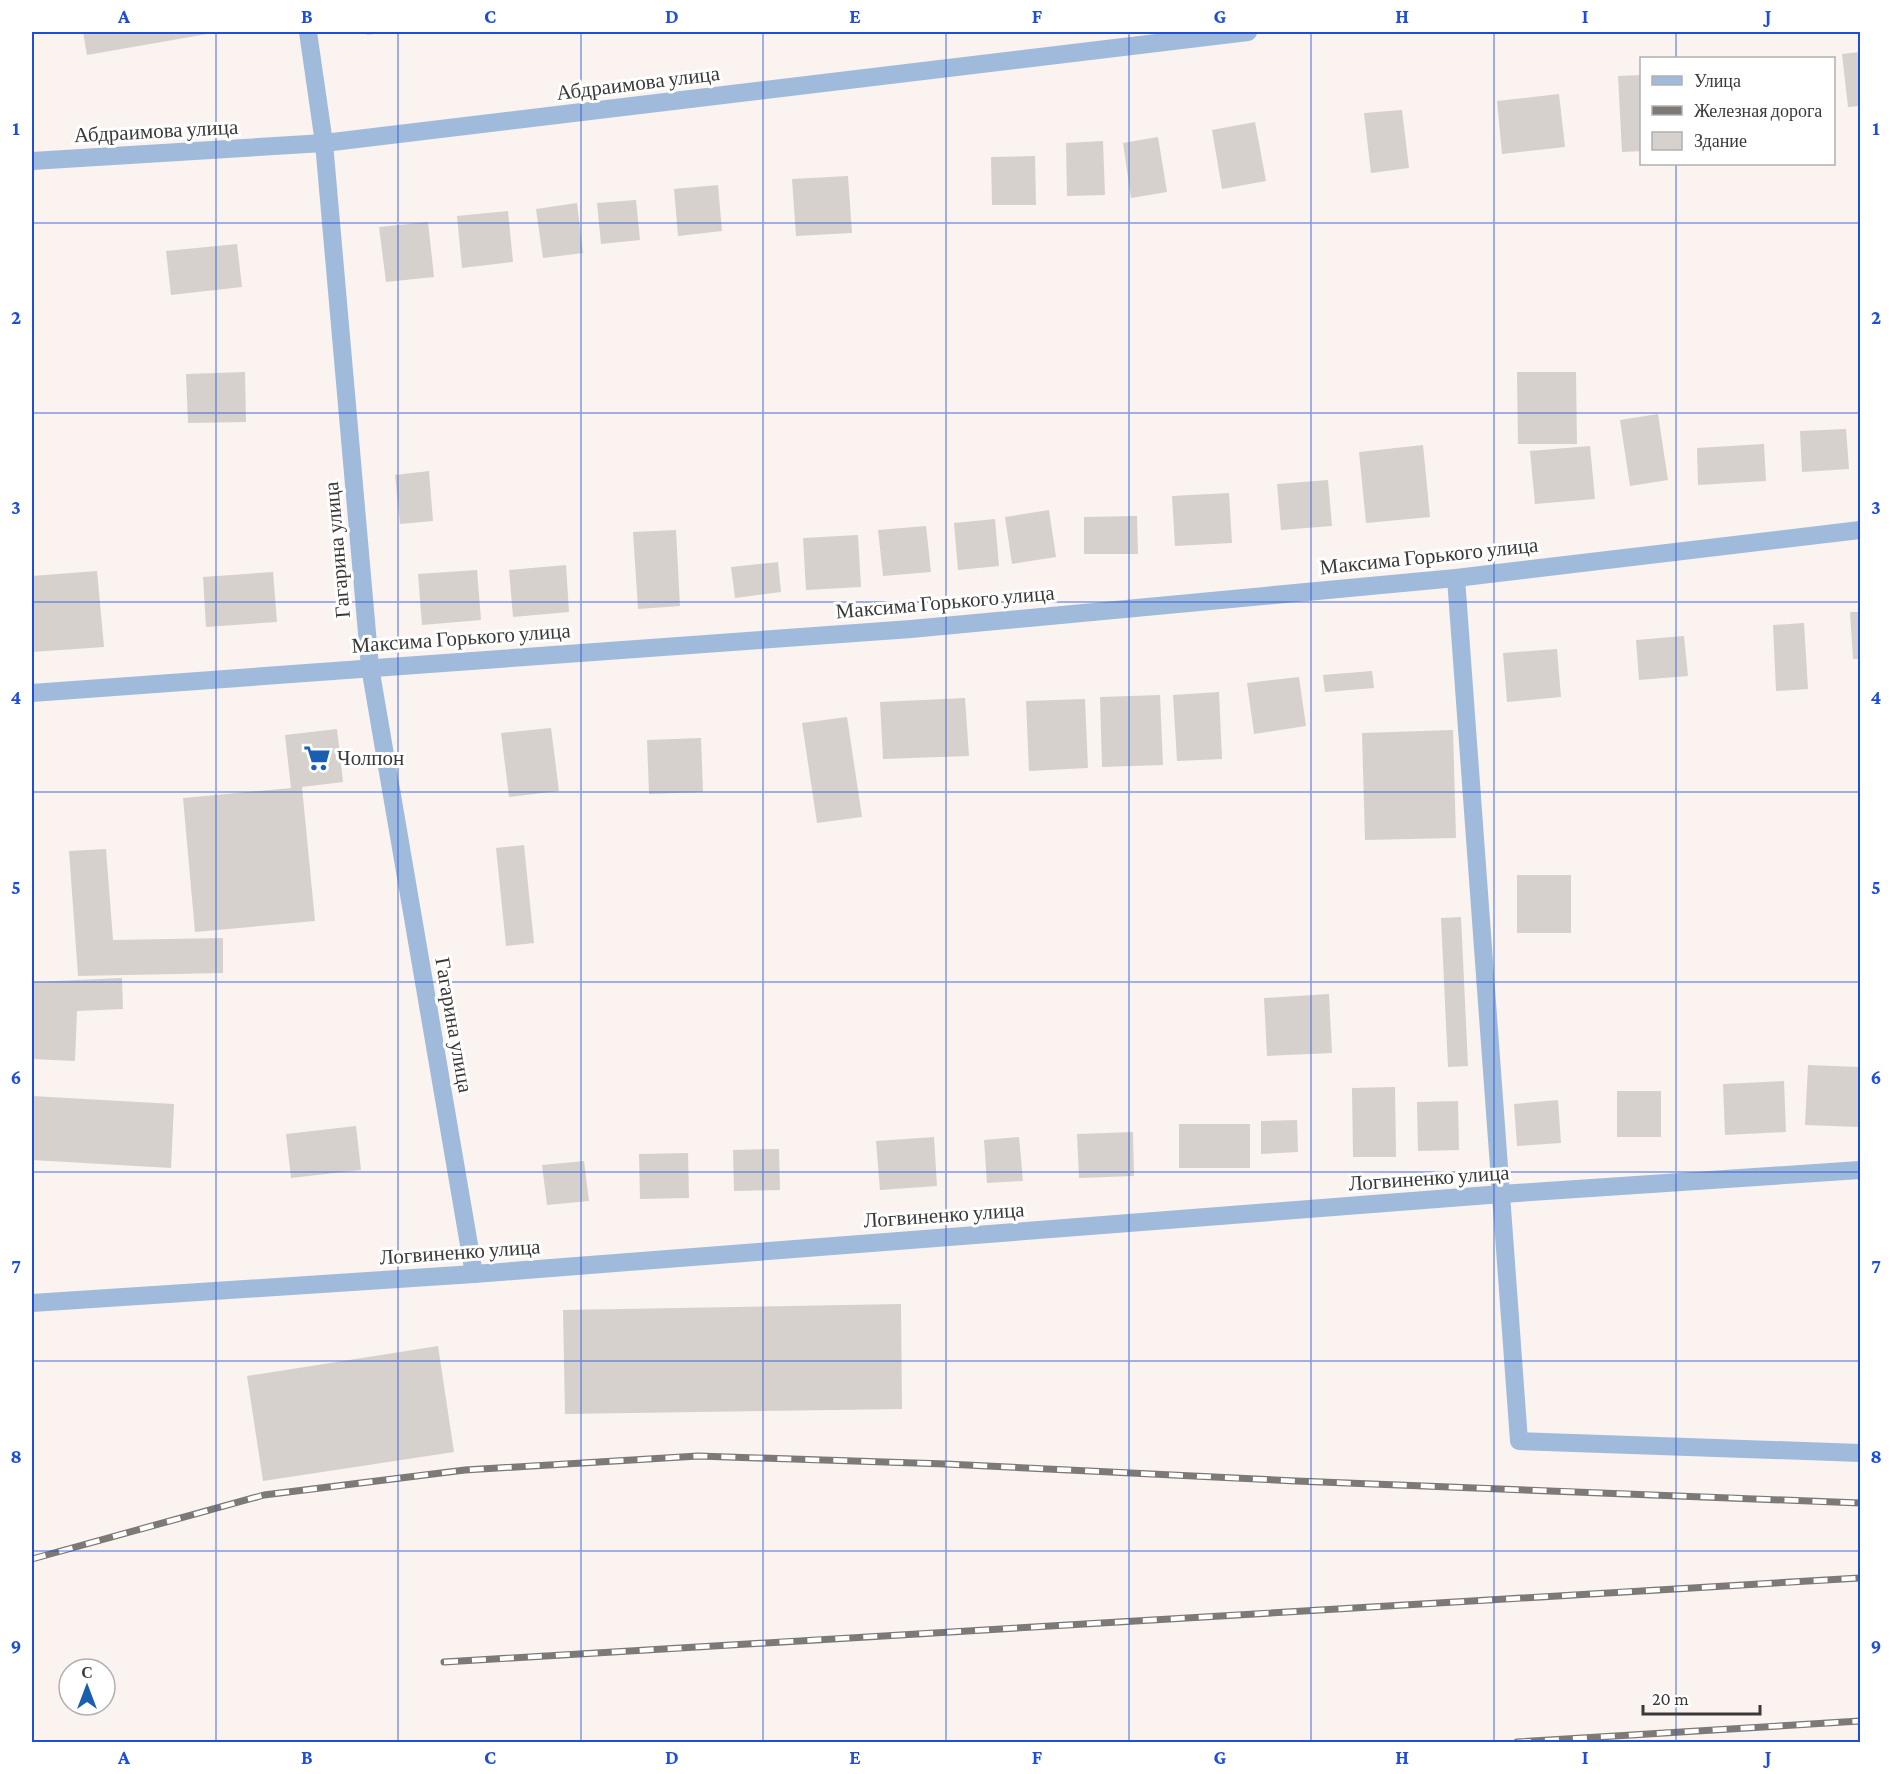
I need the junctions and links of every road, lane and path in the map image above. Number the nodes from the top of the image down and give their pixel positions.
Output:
1 (309, 32) edge
2 (1248, 32) edge
3 (324, 143) junction
4 (32, 161) edge
5 (1860, 530) edge
6 (1456, 578) junction
7 (370, 668) junction
8 (32, 693) edge
9 (1860, 1170) edge
10 (1502, 1194) junction
11 (474, 1274) junction
12 (32, 1303) edge
13 (1860, 1453) edge

1 - 3 street, Гагарина улица
2 - 3 street, Абдраимова улица
3 - 4 street, Абдраимова улица
3 - 7 street, Гагарина улица
5 - 6 street, Максима Горького улица
6 - 7 street, Максима Горького улица
6 - 10 street
7 - 8 street, Максима Горького улица
7 - 11 street, Гагарина улица
9 - 10 street, Логвиненко улица
10 - 11 street, Логвиненко улица
10 - 13 street
11 - 12 street, Логвиненко улица

